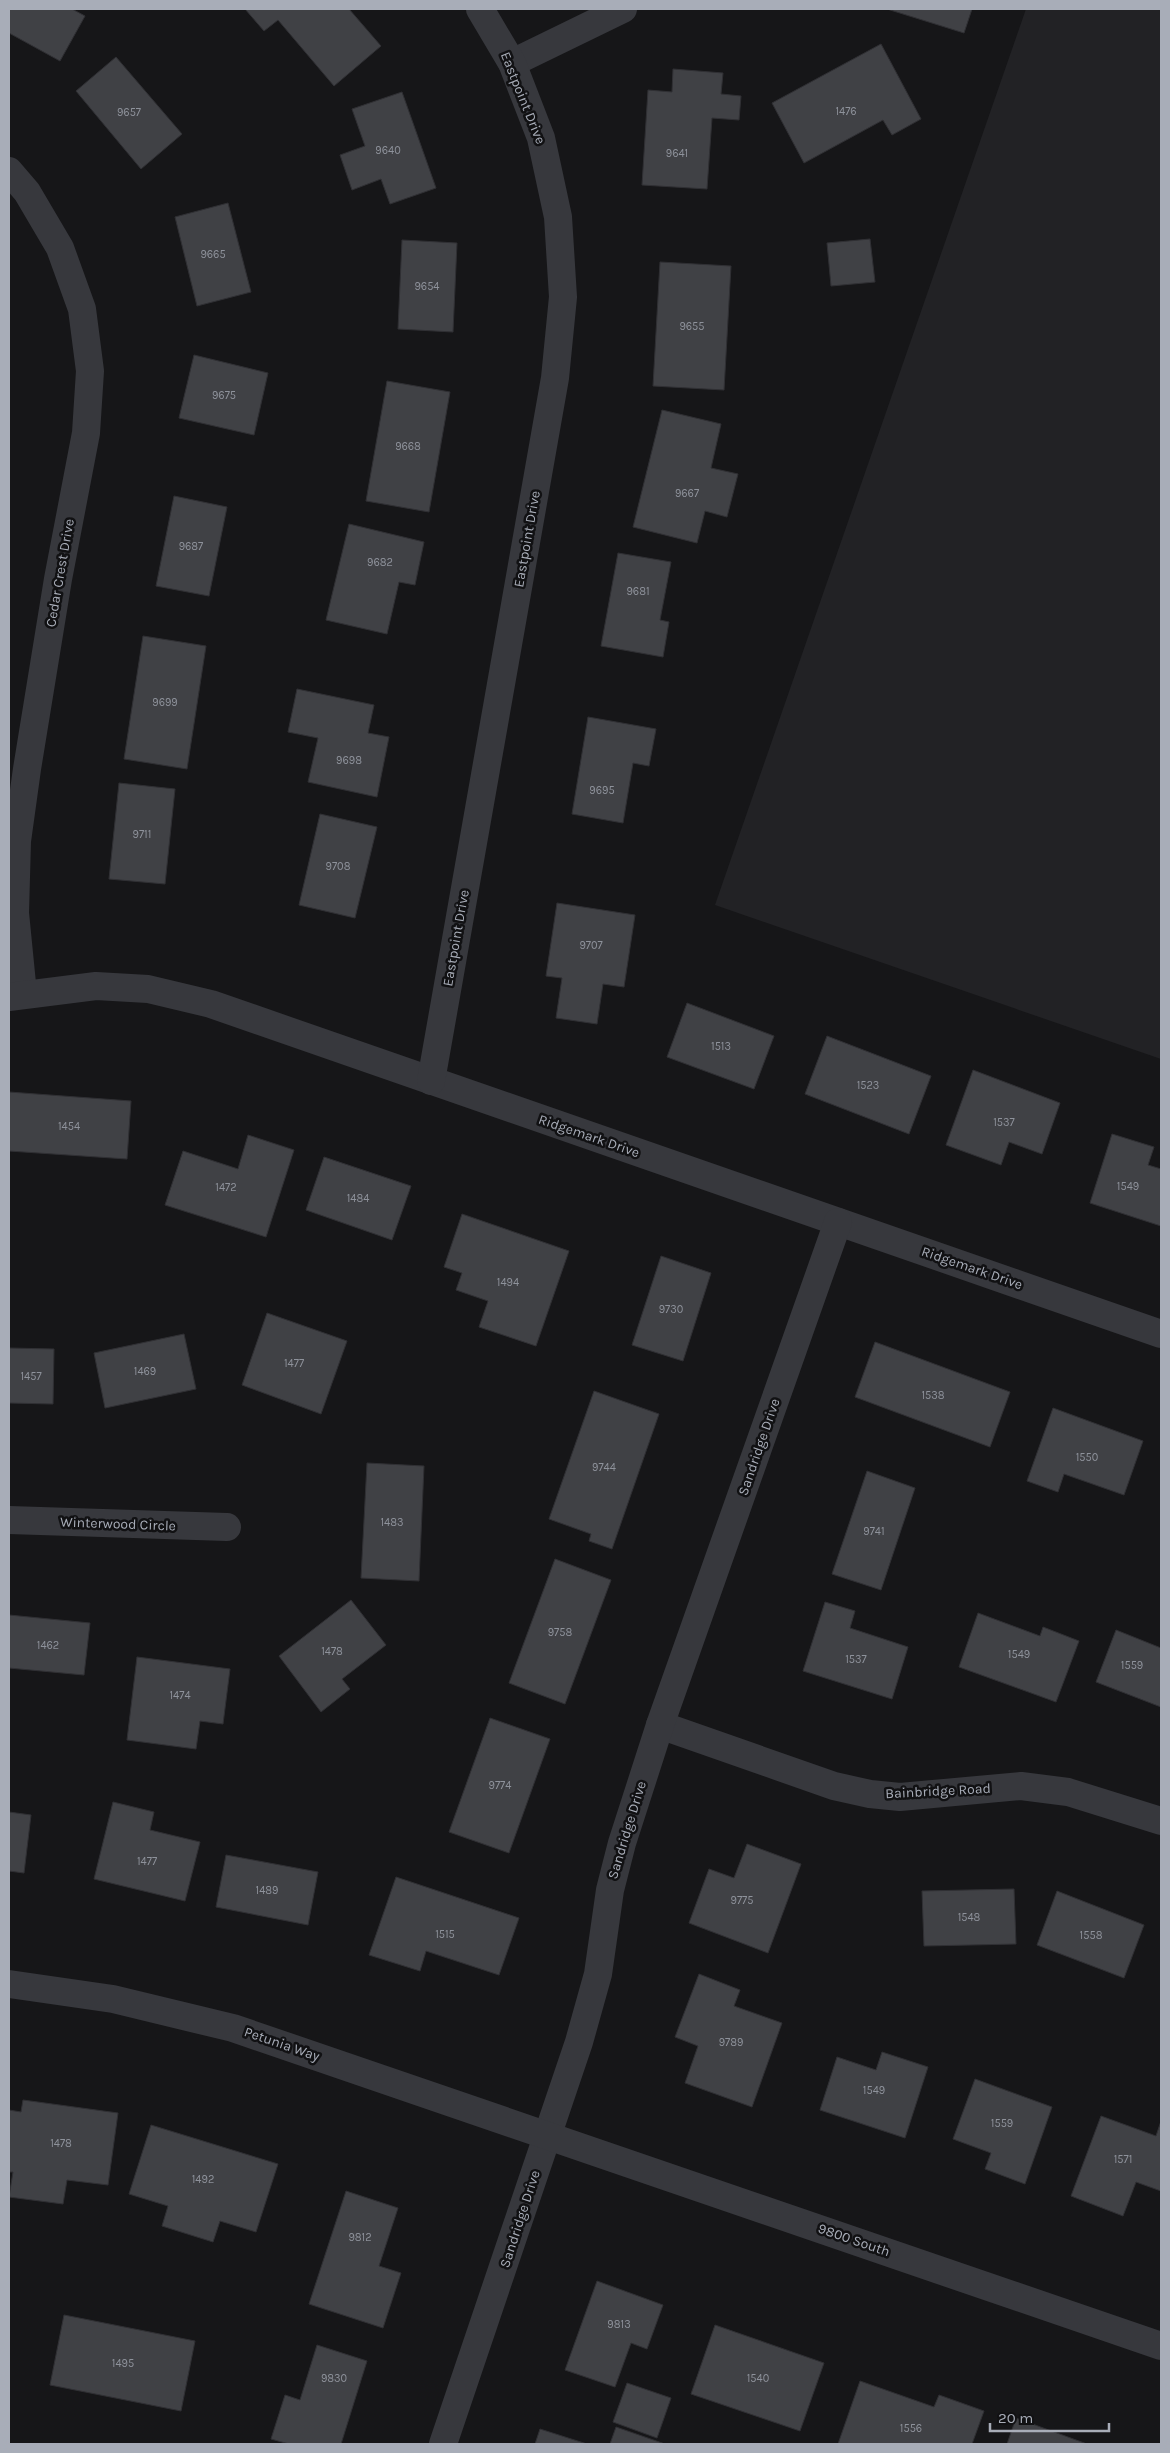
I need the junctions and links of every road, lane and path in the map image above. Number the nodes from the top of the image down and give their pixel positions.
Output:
1 (480, 9) edge
2 (623, 9) edge
3 (512, 63) junction
4 (9, 171) edge
5 (16, 995) edge
6 (431, 1081) junction
7 (838, 1222) junction
8 (1161, 1334) edge
9 (9, 1520) edge
10 (227, 1527) dead end
11 (660, 1725) junction
12 (1161, 1821) edge
13 (9, 1984) edge
14 (548, 2134) junction
15 (1161, 2346) edge
16 (443, 2444) edge

1 - 3 street, Eastpoint Drive
2 - 3 street
3 - 6 street, Eastpoint Drive
4 - 5 street, Cedar Crest Drive
5 - 6 street, Ridgemark Drive
6 - 7 street, Ridgemark Drive
7 - 8 street, Ridgemark Drive
7 - 11 street, Sandridge Drive
9 - 10 street, Winterwood Circle
11 - 12 street, Bainbridge Road
11 - 14 street, Sandridge Drive
13 - 14 street, Petunia Way
14 - 15 street, 9800 South
14 - 16 street, Sandridge Drive

